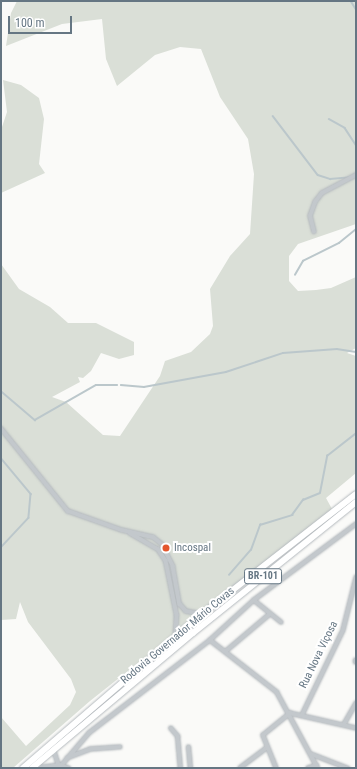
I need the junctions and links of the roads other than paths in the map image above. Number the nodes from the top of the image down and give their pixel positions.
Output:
1 (356, 175) edge
2 (314, 232) dead end
3 (1, 428) edge
4 (356, 494) edge
5 (356, 502) edge
6 (356, 524) edge
7 (130, 532) junction
8 (356, 578) edge
9 (254, 600) junction
10 (202, 614) junction
11 (270, 614) junction
12 (281, 622) dead end
13 (174, 639) junction
14 (210, 640) junction
15 (226, 652) junction
16 (356, 702) edge
17 (290, 713) junction
18 (302, 715) junction
19 (344, 724) junction
20 (171, 728) dead end
21 (356, 728) edge
22 (120, 747) dead end
23 (189, 747) dead end
24 (267, 748) junction
25 (54, 750) junction
26 (311, 754) junction
27 (66, 758) junction
28 (60, 766) junction
29 (317, 766) edge
30 (23, 768) edge
31 (32, 768) edge
32 (37, 768) edge
33 (69, 768) edge
34 (181, 768) edge
35 (191, 768) edge
36 (240, 768) edge
37 (276, 768) edge
38 (308, 768) edge
39 (348, 768) edge

1 - 2 street
3 - 7 street
4 - 10 main road, Rodovia Governador Mário Covas / BR-101
5 - 25 main road, Rodovia Governador Mário Covas / BR-101
6 - 9 street
7 - 10 street
7 - 13 street
8 - 18 street, Rua Nova Viçosa
9 - 11 street
9 - 14 street
10 - 13 main road, Rodovia Governador Mário Covas / BR-101
11 - 12 street
11 - 15 street
13 - 30 main road, Rodovia Governador Mário Covas / BR-101
14 - 15 street
14 - 27 street
15 - 17 street
16 - 19 street
17 - 18 street
17 - 24 street
17 - 26 street
18 - 19 street
19 - 21 street
20 - 34 street
22 - 27 street
23 - 35 street
24 - 36 street
24 - 37 street
25 - 28 street
25 - 31 main road, Rodovia Governador Mário Covas / BR-101
26 - 29 street
26 - 39 street
27 - 28 street
28 - 32 street
28 - 33 street
29 - 38 street

